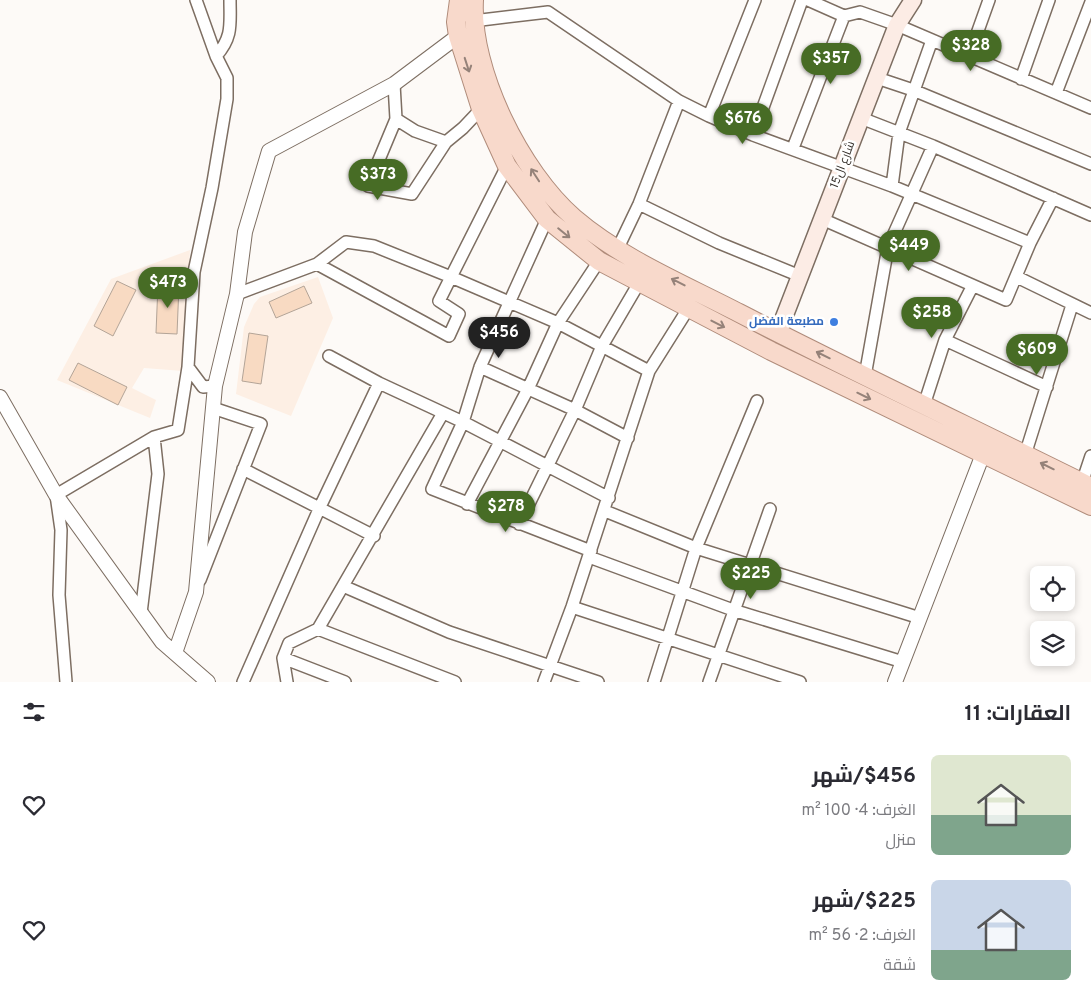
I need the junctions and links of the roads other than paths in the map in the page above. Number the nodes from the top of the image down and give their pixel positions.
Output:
1 (196, 0) edge
2 (230, 0) edge
3 (459, 0) edge
4 (474, 0) edge
5 (755, 0) edge
6 (802, 0) edge
7 (808, 0) edge
8 (913, 0) edge
9 (989, 0) edge
10 (1049, 0) edge
11 (1091, 2) edge
12 (844, 16) junction
13 (472, 21) junction
14 (897, 25) junction
15 (458, 36) junction
16 (932, 40) junction
17 (216, 56) junction
18 (969, 56) junction
19 (877, 78) junction
20 (1021, 79) junction
21 (394, 84) junction
22 (913, 90) junction
23 (1056, 93) junction
24 (679, 101) junction
25 (1091, 108) edge
26 (481, 109) junction
27 (709, 116) junction
28 (861, 118) junction
29 (396, 119) junction
30 (899, 133) junction
31 (753, 135) junction
32 (446, 142) junction
33 (933, 146) junction
34 (793, 148) junction
35 (1091, 164) edge
36 (507, 166) junction
37 (842, 167) junction
38 (892, 186) junction
39 (912, 194) junction
40 (1053, 198) junction
41 (639, 204) junction
42 (1091, 215) edge
43 (547, 219) junction
44 (822, 219) junction
45 (1030, 243) junction
46 (888, 247) junction
47 (617, 250) junction
48 (599, 261) junction
49 (318, 264) junction
50 (452, 276) junction
51 (800, 276) junction
52 (1017, 277) junction
53 (639, 283) junction
54 (972, 287) junction
55 (237, 294) junction
56 (511, 301) junction
57 (1072, 305) junction
58 (688, 309) junction
59 (1091, 313) edge
60 (558, 323) junction
61 (778, 333) junction
62 (945, 340) junction
63 (602, 346) junction
64 (329, 356) dead end
65 (188, 367) junction
66 (480, 367) junction
67 (649, 371) junction
68 (865, 376) junction
69 (380, 384) junction
70 (215, 386) junction
71 (1047, 387) junction
72 (528, 389) junction
73 (0, 397) edge
74 (757, 401) dead end
75 (924, 405) junction
76 (213, 408) junction
77 (575, 410) junction
78 (443, 413) junction
79 (463, 422) junction
80 (154, 437) junction
81 (628, 438) junction
82 (501, 442) junction
83 (983, 454) junction
84 (1025, 455) junction
85 (1091, 456) edge
86 (548, 466) junction
87 (243, 469) junction
88 (1087, 485) edge
89 (56, 495) junction
90 (609, 498) junction
91 (467, 504) junction
92 (1091, 506) edge
93 (320, 507) junction
94 (770, 509) dead end
95 (605, 511) junction
96 (519, 524) junction
97 (374, 536) junction
98 (696, 548) junction
99 (590, 554) junction
100 (749, 566) junction
101 (343, 586) junction
102 (682, 591) junction
103 (196, 592) junction
104 (572, 607) junction
105 (733, 610) junction
106 (141, 613) junction
107 (920, 618) junction
108 (318, 630) junction
109 (666, 639) junction
110 (175, 653) junction
111 (717, 656) junction
112 (283, 658) junction
113 (902, 662) junction
114 (549, 665) junction
115 (66, 682) edge
116 (208, 682) edge
117 (243, 682) edge
118 (287, 682) edge
119 (345, 682) edge
120 (455, 682) edge
121 (544, 682) edge
122 (598, 682) edge
123 (654, 682) edge
124 (709, 682) edge
125 (800, 682) edge
126 (895, 682) edge

1 - 17 street
2 - 17 street
3 - 15 main road
4 - 13 main road
5 - 27 street
6 - 31 street
7 - 12 street
8 - 14 main road, شارع ال15
9 - 18 street
10 - 20 street
11 - 23 street
12 - 14 street
12 - 34 street
13 - 24 street
47 -> 13 main road
14 - 16 street
14 - 19 main road, شارع ال15
15 - 21 street
15 -> 26 main road
16 - 18 street
16 - 22 street
17 - 65 street
18 - 20 street
19 - 22 street
19 - 28 main road, شارع ال15
20 - 23 street
21 - 29 street
21 - 55 street
22 - 30 street
22 - 35 street
23 - 25 street
24 - 27 street
24 - 41 street
26 - 32 street
26 - 36 main road
27 - 31 street
28 - 30 street
28 - 37 main road, شارع ال15
29 - 32 street
29 - 32 street
30 - 33 street
30 - 38 street
31 - 34 street
33 - 39 street
33 - 40 street
34 - 37 street
36 - 43 main road
36 - 50 street
37 - 38 street
37 - 44 main road, شارع ال15
38 - 39 street
39 - 45 street
39 - 46 street
40 - 42 street
40 - 45 street
41 - 47 street
41 - 51 street
43 -> 48 main road
43 - 56 street
44 - 46 street
44 - 51 main road, شارع ال15
45 - 52 street
46 - 54 street
46 - 68 street
61 -> 47 main road
48 - 53 main road
48 - 60 street
49 - 50 street
49 - 50 street
49 - 55 street
50 - 56 street
51 - 61 main road, شارع ال15
52 - 54 street
52 - 57 street
53 - 58 main road
53 - 63 street
54 - 62 street
55 - 70 street
56 - 60 street
56 - 66 street
57 - 59 street
57 - 71 street
58 - 67 street
58 -> 83 main road
60 - 63 street
60 - 72 street
68 -> 61 main road
62 - 71 street
62 - 75 street
63 - 67 street
63 - 77 street
64 - 69 street
65 - 70 street
65 - 80 street
66 - 72 street
66 - 79 street
67 - 81 street
68 - 75 main road
69 - 78 street
69 - 93 street
70 - 76 street
71 - 84 street
72 - 77 street
72 - 82 street
73 - 89 street
74 - 98 street
75 - 84 main road
76 - 87 street
76 - 103 street
77 - 81 street
77 - 86 street
78 - 79 street
78 - 97 street
79 - 82 street
79 - 91 street
80 - 89 street
80 - 106 street
81 - 90 street
82 - 86 street
82 - 91 street
83 - 92 main road
83 - 107 street
88 -> 84 main road
85 - 88 street
86 - 90 street
86 - 96 street
87 - 93 street
87 - 103 street
89 - 106 street
89 - 115 street
90 - 95 street
91 - 96 street
93 - 97 street
93 - 117 street
94 - 100 street
95 - 98 street
95 - 99 street
96 - 99 street
97 - 101 street
98 - 100 street
98 - 102 street
99 - 102 street
99 - 104 street
100 - 105 street
100 - 107 street
101 - 108 street
101 - 114 street
102 - 105 street
102 - 109 street
103 - 110 street
104 - 109 street
104 - 114 street
105 - 111 street
105 - 113 street
106 - 110 street
107 - 113 street
108 - 112 street
108 - 120 street
109 - 111 street
109 - 123 street
110 - 116 street
111 - 124 street
111 - 125 street
112 - 118 street
112 - 119 street
113 - 126 street
114 - 121 street
114 - 122 street

